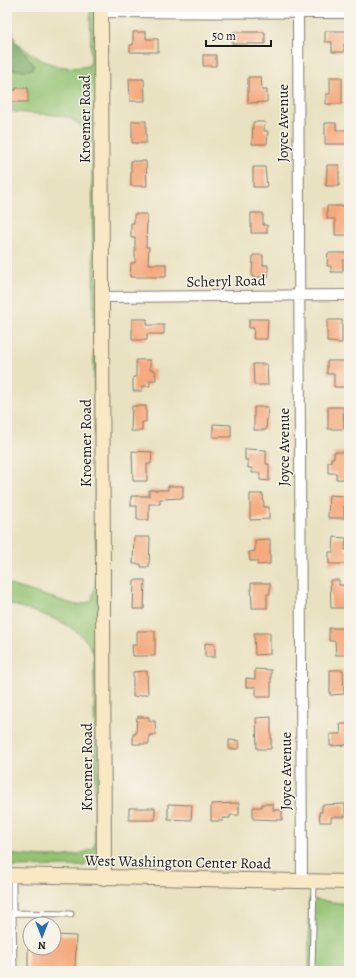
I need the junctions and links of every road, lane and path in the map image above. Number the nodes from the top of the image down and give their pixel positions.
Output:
1 (102, 10) edge
2 (298, 13) junction
3 (349, 13) edge
4 (12, 81) dead end
5 (7, 82) edge
6 (298, 295) junction
7 (349, 295) edge
8 (103, 296) junction
9 (10, 875) edge
10 (104, 878) junction
11 (308, 881) junction
12 (349, 882) edge
13 (13, 913) junction
14 (71, 914) dead end
15 (14, 971) edge
16 (312, 971) edge

1 - 2 street
1 - 8 street, Kroemer Road
2 - 3 street
2 - 6 street, Joyce Avenue
4 - 5 path
6 - 7 street, Scheryl Road
6 - 8 street, Scheryl Road
6 - 11 street, Joyce Avenue
8 - 10 street, Kroemer Road
9 - 10 street, West Washington Center Road
9 - 13 lane
10 - 11 street, West Washington Center Road
11 - 12 street, West Washington Center Road
11 - 16 lane
13 - 14 lane
13 - 15 lane

